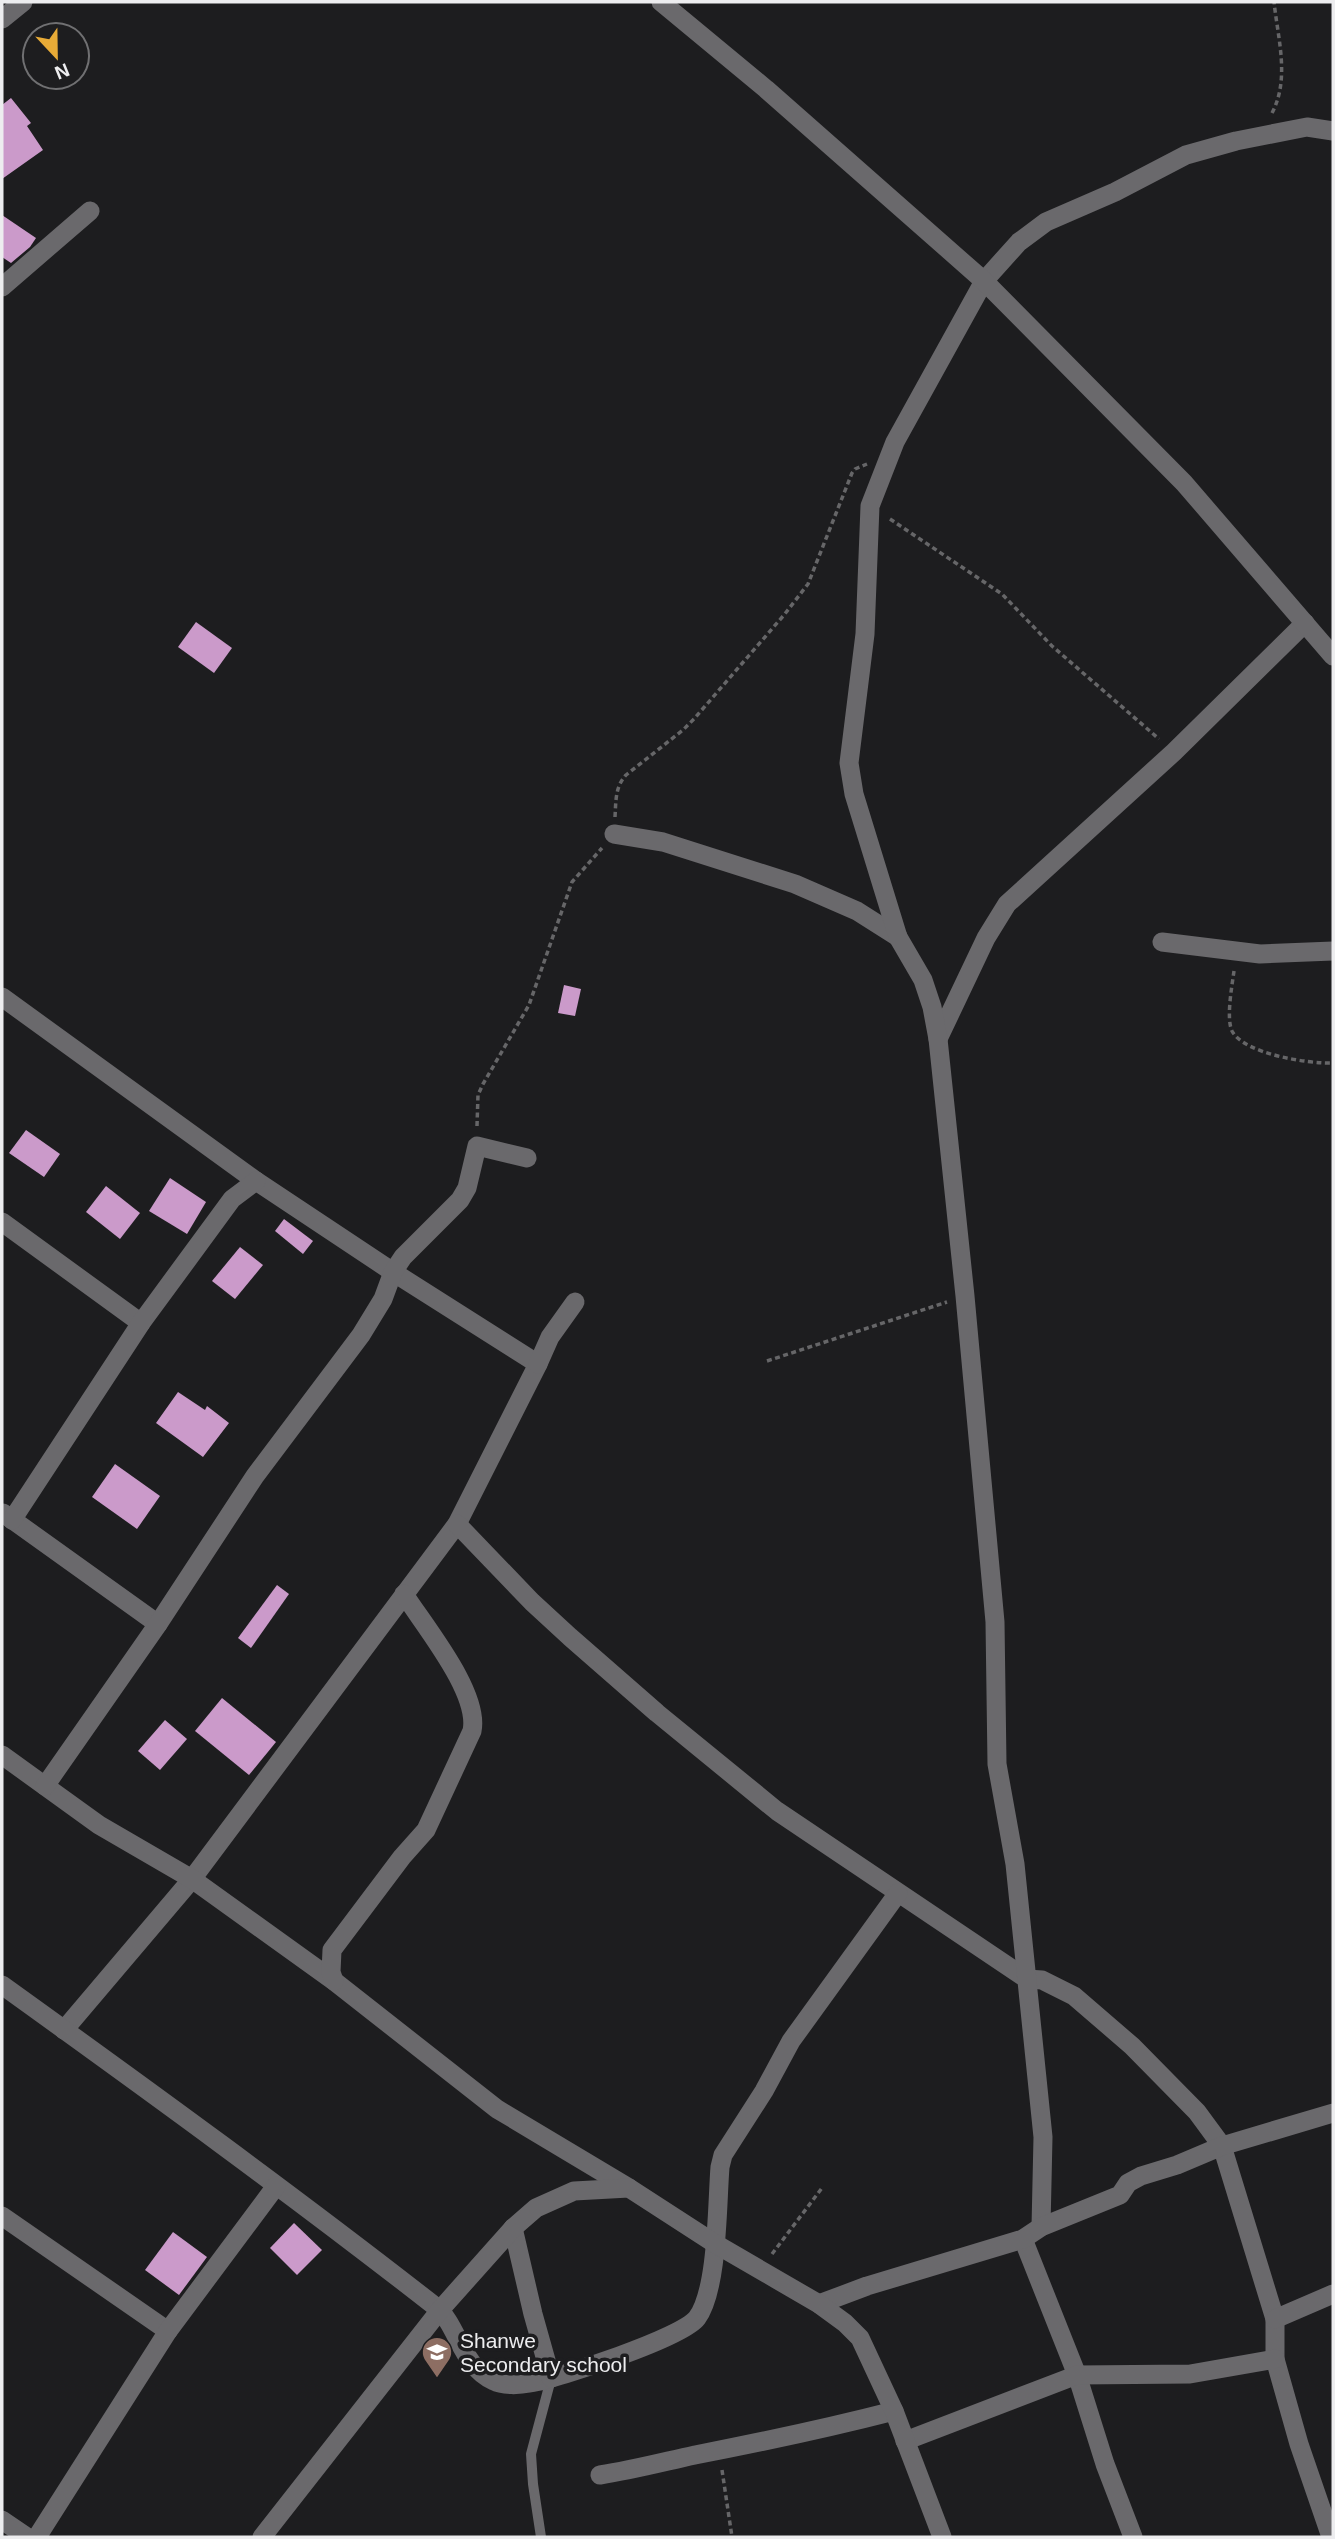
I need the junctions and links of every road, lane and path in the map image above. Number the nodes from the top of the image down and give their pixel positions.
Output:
1 (23, 2) edge
2 (661, 2) edge
3 (1274, 2) edge
4 (2, 19) edge
5 (1333, 131) edge
6 (1258, 136) junction
7 (90, 211) dead end
8 (984, 281) junction
9 (2, 287) edge
10 (895, 442) junction
11 (870, 506) junction
12 (1305, 623) junction
13 (1333, 656) edge
14 (1174, 752) junction
15 (614, 834) junction
16 (898, 937) junction
17 (1162, 942) dead end
18 (1235, 951) junction
19 (1333, 951) edge
20 (2, 997) edge
21 (938, 1039) junction
22 (1333, 1063) edge
23 (477, 1146) junction
24 (527, 1158) dead end
25 (256, 1181) junction
26 (2, 1222) edge
27 (393, 1272) junction
28 (965, 1296) junction
29 (575, 1302) dead end
30 (141, 1323) junction
31 (767, 1361) dead end
32 (538, 1364) junction
33 (7, 1516) edge
34 (457, 1524) junction
35 (404, 1594) junction
36 (159, 1625) junction
37 (2, 1755) edge
38 (45, 1786) junction
39 (192, 1878) junction
40 (898, 1893) junction
41 (1027, 1979) junction
42 (334, 1981) junction
43 (2, 1985) edge
44 (64, 2030) junction
45 (1333, 2113) edge
46 (1223, 2146) junction
47 (276, 2186) junction
48 (629, 2188) junction
49 (822, 2189) dead end
50 (2, 2216) edge
51 (1041, 2227) junction
52 (513, 2228) junction
53 (1023, 2239) junction
54 (714, 2243) junction
55 (763, 2271) junction
56 (1333, 2294) edge
57 (819, 2304) junction
58 (440, 2310) junction
59 (1275, 2319) junction
60 (168, 2331) junction
61 (1275, 2359) junction
62 (1077, 2375) junction
63 (551, 2378) junction
64 (894, 2411) junction
65 (905, 2441) junction
66 (720, 2450) junction
67 (600, 2475) dead end
68 (1326, 2497) edge
69 (2, 2520) edge
70 (27, 2537) edge
71 (37, 2537) edge
72 (262, 2537) edge
73 (541, 2537) edge
74 (732, 2537) edge
75 (942, 2537) edge
76 (1133, 2537) edge
77 (1331, 2537) edge

1 - 4 street
2 - 8 street
3 - 6 path
5 - 6 street
6 - 8 street
7 - 9 street
8 - 10 street
8 - 12 street
10 - 11 street
10 - 15 path
11 - 14 path
11 - 16 street
12 - 13 street
12 - 14 street
14 - 21 street
15 - 16 street
15 - 23 path
16 - 21 street
17 - 18 street
18 - 19 street
18 - 22 path
20 - 25 street
21 - 28 street
23 - 24 street
23 - 27 street
25 - 27 street
25 - 30 street
26 - 30 street
27 - 32 street
27 - 36 street
28 - 31 path
28 - 41 street
29 - 32 street
30 - 33 street
32 - 34 street
33 - 36 street
34 - 35 street
34 - 40 street
35 - 39 street
35 - 42 street
36 - 38 street
37 - 38 street
38 - 39 street
39 - 42 street
39 - 44 street
40 - 41 street
40 - 54 street
41 - 46 street
41 - 51 street
42 - 48 street
43 - 44 street
44 - 47 street
45 - 46 street
46 - 51 street
46 - 59 street
47 - 58 street
47 - 60 street
48 - 52 street
48 - 54 street
49 - 55 path
50 - 60 street
51 - 53 street
52 - 58 street
52 - 63 street
53 - 57 street
53 - 62 street
54 - 55 street
54 - 63 street
55 - 57 street
56 - 59 street
57 - 64 street
58 - 63 street
58 - 72 street
59 - 61 street
60 - 71 street
61 - 62 street
61 - 68 street
62 - 65 street
62 - 76 street
63 - 73 lane
64 - 65 street
64 - 66 street
65 - 75 street
66 - 67 street
66 - 74 path
68 - 77 street
69 - 70 street

